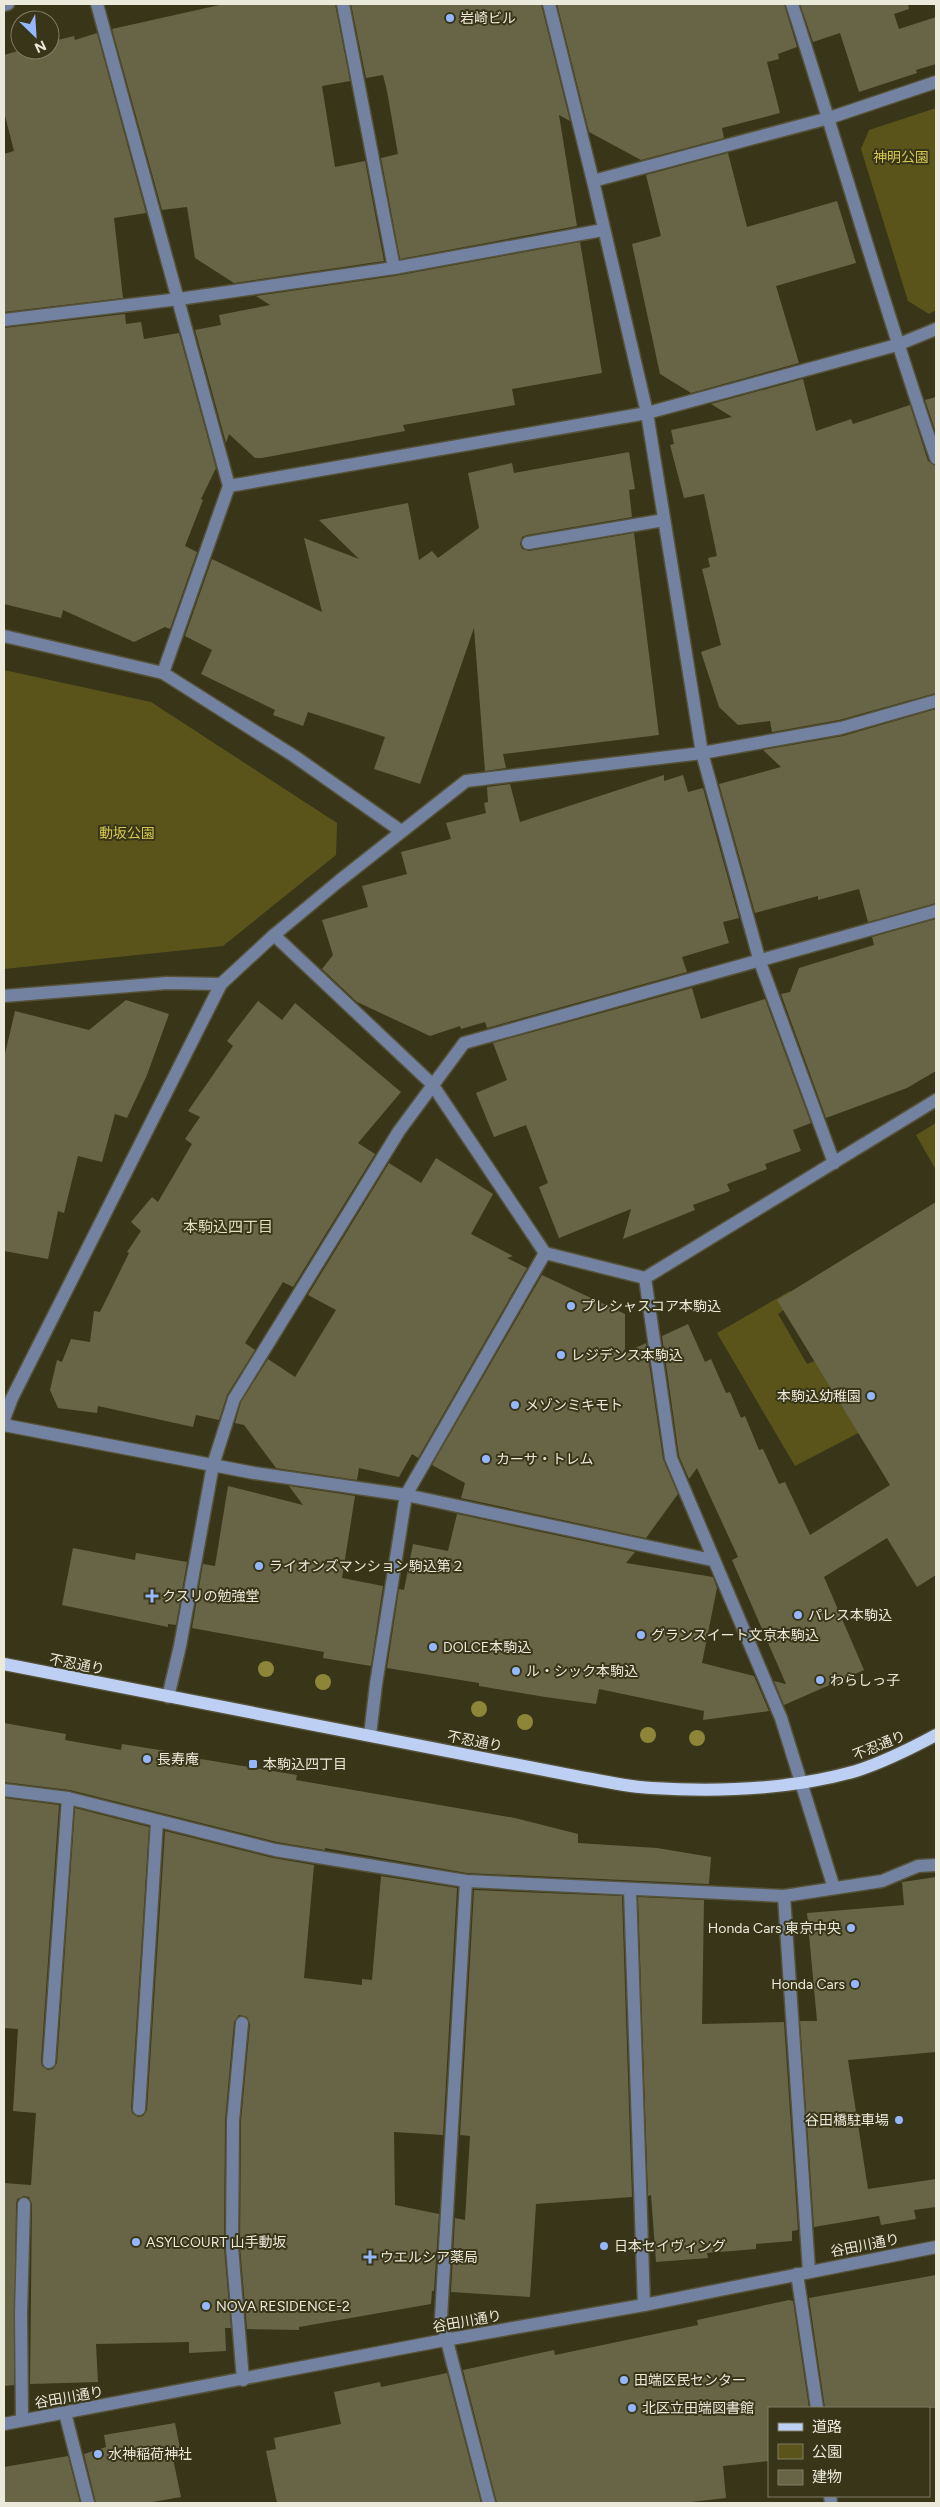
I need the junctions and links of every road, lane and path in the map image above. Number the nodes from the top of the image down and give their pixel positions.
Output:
1 (8, 4) edge
2 (97, 4) edge
3 (343, 4) edge
4 (549, 4) edge
5 (792, 4) edge
6 (4, 5) edge
7 (936, 82) edge
8 (829, 118) junction
9 (593, 181) junction
10 (603, 230) junction
11 (394, 268) junction
12 (179, 299) junction
13 (4, 320) edge
14 (936, 329) edge
15 (897, 345) junction
16 (647, 413) junction
17 (936, 458) edge
18 (229, 486) junction
19 (664, 520) junction
20 (528, 543) dead end
21 (4, 636) edge
22 (163, 673) junction
23 (936, 701) edge
24 (702, 753) junction
25 (401, 830) junction
26 (936, 911) edge
27 (274, 935) junction
28 (760, 962) junction
29 (221, 984) junction
30 (4, 996) edge
31 (432, 1084) junction
32 (936, 1100) edge
33 (834, 1163) junction
34 (545, 1253) junction
35 (645, 1278) junction
36 (4, 1419) edge
37 (4, 1424) edge
38 (213, 1465) junction
39 (406, 1495) junction
40 (712, 1560) junction
41 (4, 1664) edge
42 (168, 1697) junction
43 (370, 1735) junction
44 (936, 1735) edge
45 (802, 1781) junction
46 (4, 1790) edge
47 (68, 1798) junction
48 (157, 1820) junction
49 (936, 1866) edge
50 (466, 1881) junction
51 (834, 1888) junction
52 (630, 1889) junction
53 (784, 1896) junction
54 (242, 2023) dead end
55 (49, 2062) dead end
56 (138, 2109) dead end
57 (24, 2204) dead end
58 (936, 2248) edge
59 (803, 2272) junction
60 (644, 2305) junction
61 (445, 2340) junction
62 (243, 2380) junction
63 (817, 2407) edge
64 (65, 2413) junction
65 (22, 2420) junction
66 (4, 2424) edge
67 (88, 2503) edge
68 (489, 2503) edge

1 - 6 street
2 - 12 street
3 - 11 street
4 - 9 street
5 - 8 street
7 - 8 street
8 - 9 street
8 - 15 street
9 - 10 street
10 - 11 street
10 - 16 street
11 - 12 street
12 - 13 street
12 - 18 street
14 - 15 street
15 - 16 street
15 - 17 street
16 - 18 street
16 - 19 street
18 - 22 street
19 - 20 street
19 - 24 street
21 - 22 street
22 - 25 street
23 - 24 street
24 - 25 street
24 - 28 street
25 - 27 street
26 - 28 street
27 - 29 street
27 - 31 street
28 - 31 street
28 - 33 street
29 - 30 street
29 - 36 street
31 - 34 street
31 - 38 street
32 - 33 street
33 - 35 street
34 - 35 street
34 - 39 street
35 - 40 street
37 - 38 street
38 - 39 street
38 - 42 street
39 - 40 street
39 - 43 street
40 - 45 street
41 - 42 main road, 不忍通り
42 - 43 main road, 不忍通り
43 - 45 main road, 不忍通り
44 - 45 main road, 不忍通り
45 - 51 street
46 - 47 street
47 - 48 street
47 - 55 street
48 - 50 street
48 - 56 street
49 - 51 street
50 - 52 street
50 - 61 street
51 - 53 street
52 - 53 street
52 - 60 street
53 - 59 street
54 - 62 street
57 - 65 street
58 - 59 street, 谷田川通り
59 - 60 street, 谷田川通り
59 - 63 street
60 - 61 street, 谷田川通り
61 - 62 street, 谷田川通り
61 - 68 street
62 - 64 street, 谷田川通り
64 - 65 street, 谷田川通り
64 - 67 street
65 - 66 street, 谷田川通り

